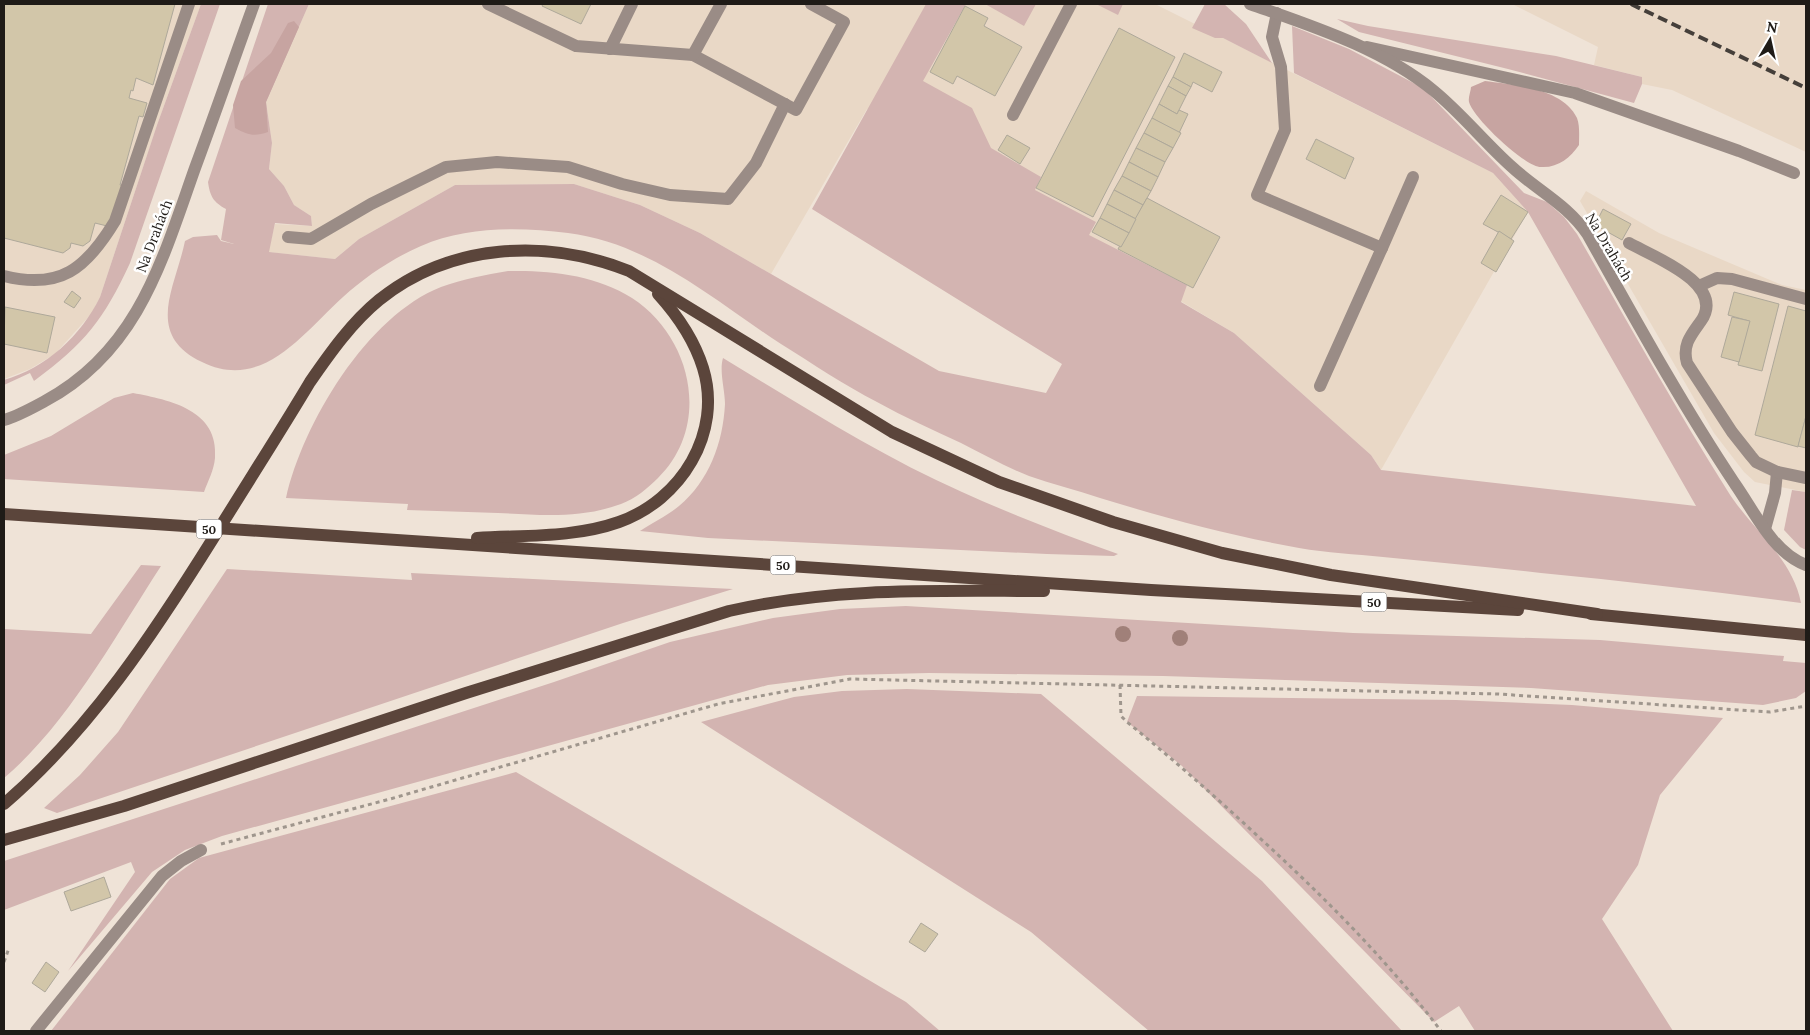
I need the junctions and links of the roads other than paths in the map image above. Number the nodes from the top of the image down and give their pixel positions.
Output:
1 (189, 4) edge
2 (254, 4) edge
3 (488, 4) edge
4 (632, 4) edge
5 (721, 4) edge
6 (811, 4) edge
7 (1071, 4) edge
8 (1250, 4) edge
9 (1277, 13) junction
10 (1358, 45) junction
11 (610, 48) junction
12 (692, 55) junction
13 (785, 104) junction
14 (1014, 116) dead end
15 (1794, 173) dead end
16 (1413, 177) dead end
17 (288, 237) dead end
18 (1629, 243) dead end
19 (1382, 248) junction
20 (4, 276) edge
21 (648, 282) junction
22 (1699, 286) junction
23 (1806, 299) edge
24 (1320, 386) dead end
25 (4, 420) edge
26 (1777, 472) junction
27 (1806, 478) edge
28 (4, 514) edge
29 (1765, 529) junction
30 (415, 540) junction
31 (1806, 565) edge
32 (1151, 590) junction
33 (1597, 614) junction
34 (1806, 635) edge
35 (4, 804) edge
36 (4, 840) edge
37 (201, 850) road end
38 (36, 1031) edge

1 - 20 street
2 - 25 street, Na Drahách
3 - 11 street
4 - 11 street
5 - 12 street
6 - 13 street
7 - 14 street
8 - 9 street, Na Drahách
9 - 10 street, Na Drahách
9 - 19 street
10 - 15 street
10 - 29 street, Na Drahách
11 - 12 street
12 - 13 street
13 - 17 street
16 - 19 street
18 - 22 street
19 - 24 street
21 - 30 main road
21 - 33 main road
21 - 35 main road
22 - 23 street
22 - 26 street
26 - 27 street
26 - 29 street
28 - 30 main road, 50
29 - 31 street, Na Drahách
30 - 32 main road, 50
32 - 33 main road, 50
32 - 36 main road
33 - 34 main road, 50
37 - 38 street

